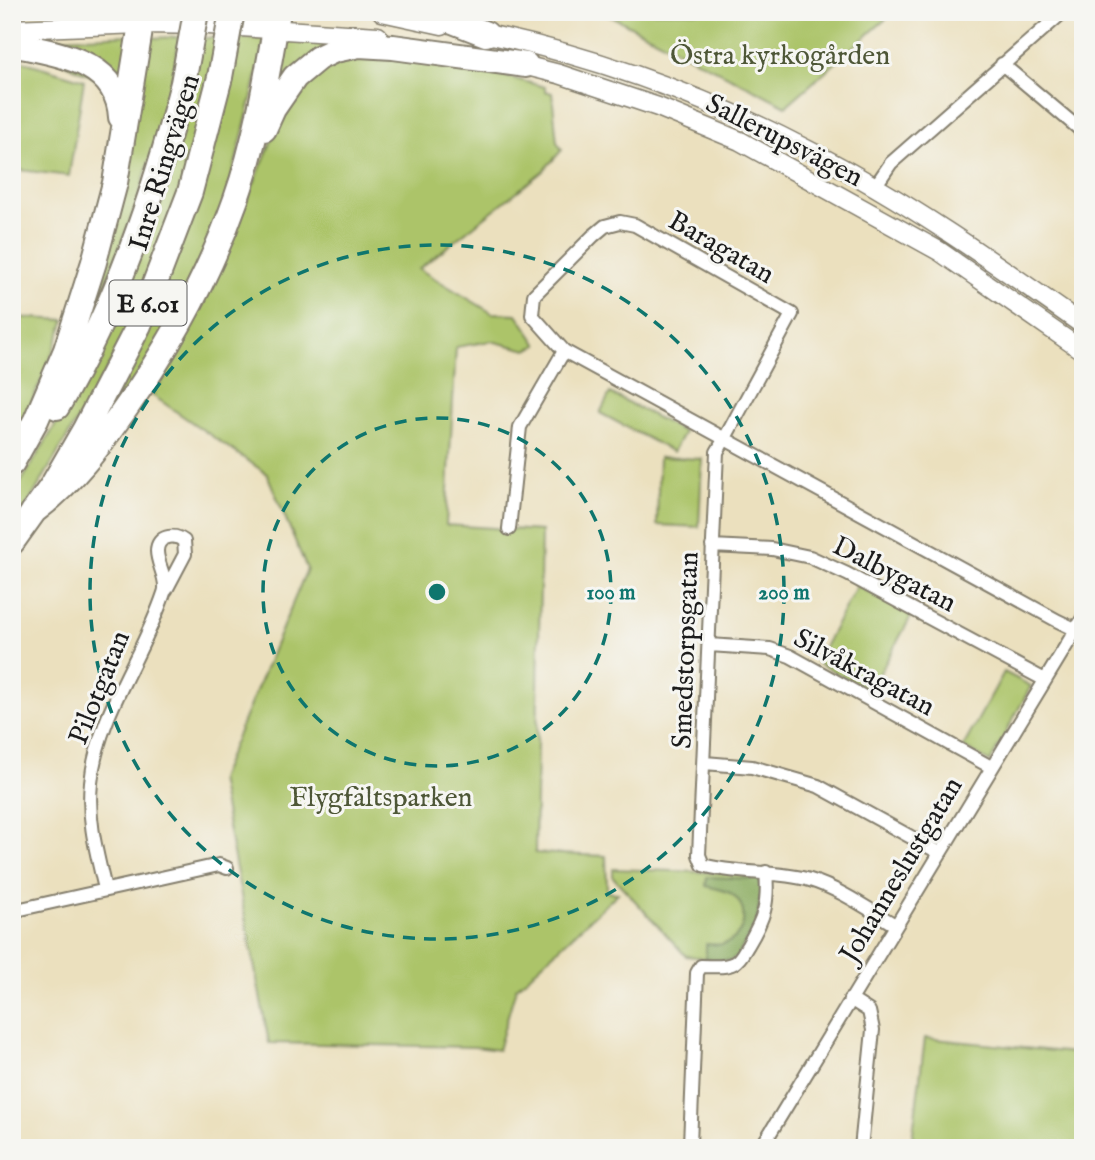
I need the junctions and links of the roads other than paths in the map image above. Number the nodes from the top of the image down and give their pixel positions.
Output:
1 (196, 12) edge
2 (232, 12) edge
3 (382, 12) edge
4 (430, 12) edge
5 (1063, 12) edge
6 (142, 18) edge
7 (276, 20) edge
8 (12, 29) edge
9 (486, 34) junction
10 (12, 44) edge
11 (1003, 64) junction
12 (526, 65) junction
13 (1083, 132) edge
14 (121, 149) junction
15 (244, 171) junction
16 (874, 188) junction
17 (1025, 311) junction
18 (1083, 325) edge
19 (1083, 339) edge
20 (564, 351) junction
21 (1083, 351) edge
22 (725, 438) junction
23 (12, 463) edge
24 (12, 480) edge
25 (33, 512) junction
26 (509, 529) dead end
27 (12, 542) edge
28 (712, 546) junction
29 (166, 590) dead end
30 (1081, 627) edge
31 (709, 645) junction
32 (1045, 680) junction
33 (705, 764) junction
34 (991, 767) junction
35 (940, 853) junction
36 (227, 868) dead end
37 (766, 872) junction
38 (105, 889) junction
39 (12, 911) edge
40 (895, 925) junction
41 (850, 999) junction
42 (690, 1147) edge
43 (761, 1148) edge
44 (861, 1148) edge

1 - 24 highway, Inre Ringvägen / E 6.01, bridge
2 - 25 highway, Inre Ringvägen / E 6.01, bridge
3 - 9 main road, Sallerupsvägen
4 - 9 highway
5 - 11 street
6 - 7 main road, Sallerupsvägen
6 - 8 main road, Sallerupsvägen
6 - 14 highway
7 - 12 main road, Sallerupsvägen
7 - 15 highway
9 - 16 main road, Sallerupsvägen
10 - 14 highway
11 - 13 street
11 - 16 street
12 - 15 highway
12 - 17 main road, Sallerupsvägen
14 - 23 highway
15 - 25 highway
16 - 18 main road, Sallerupsvägen
17 - 19 main road
17 - 21 main road, Sallerupsvägen
20 - 22 street
20 - 22 street, Baragatan
20 - 26 street
22 - 28 street, Smedstorpsgatan
22 - 30 street
25 - 27 highway, Inre Ringvägen / E 6.01
28 - 31 street, Smedstorpsgatan
28 - 32 street, Dalbygatan
29 - 38 street, Pilotgatan
30 - 32 street, Johanneslustgatan
31 - 33 street, Smedstorpsgatan
31 - 34 street, Silvåkragatan
32 - 34 street, Johanneslustgatan
33 - 35 street
33 - 37 street, Smedstorpsgatan
34 - 35 street, Johanneslustgatan
35 - 40 street, Johanneslustgatan
36 - 38 street
37 - 40 street
37 - 42 street
38 - 39 street
40 - 41 street, Johanneslustgatan
41 - 43 street, Johanneslustgatan
41 - 44 street

